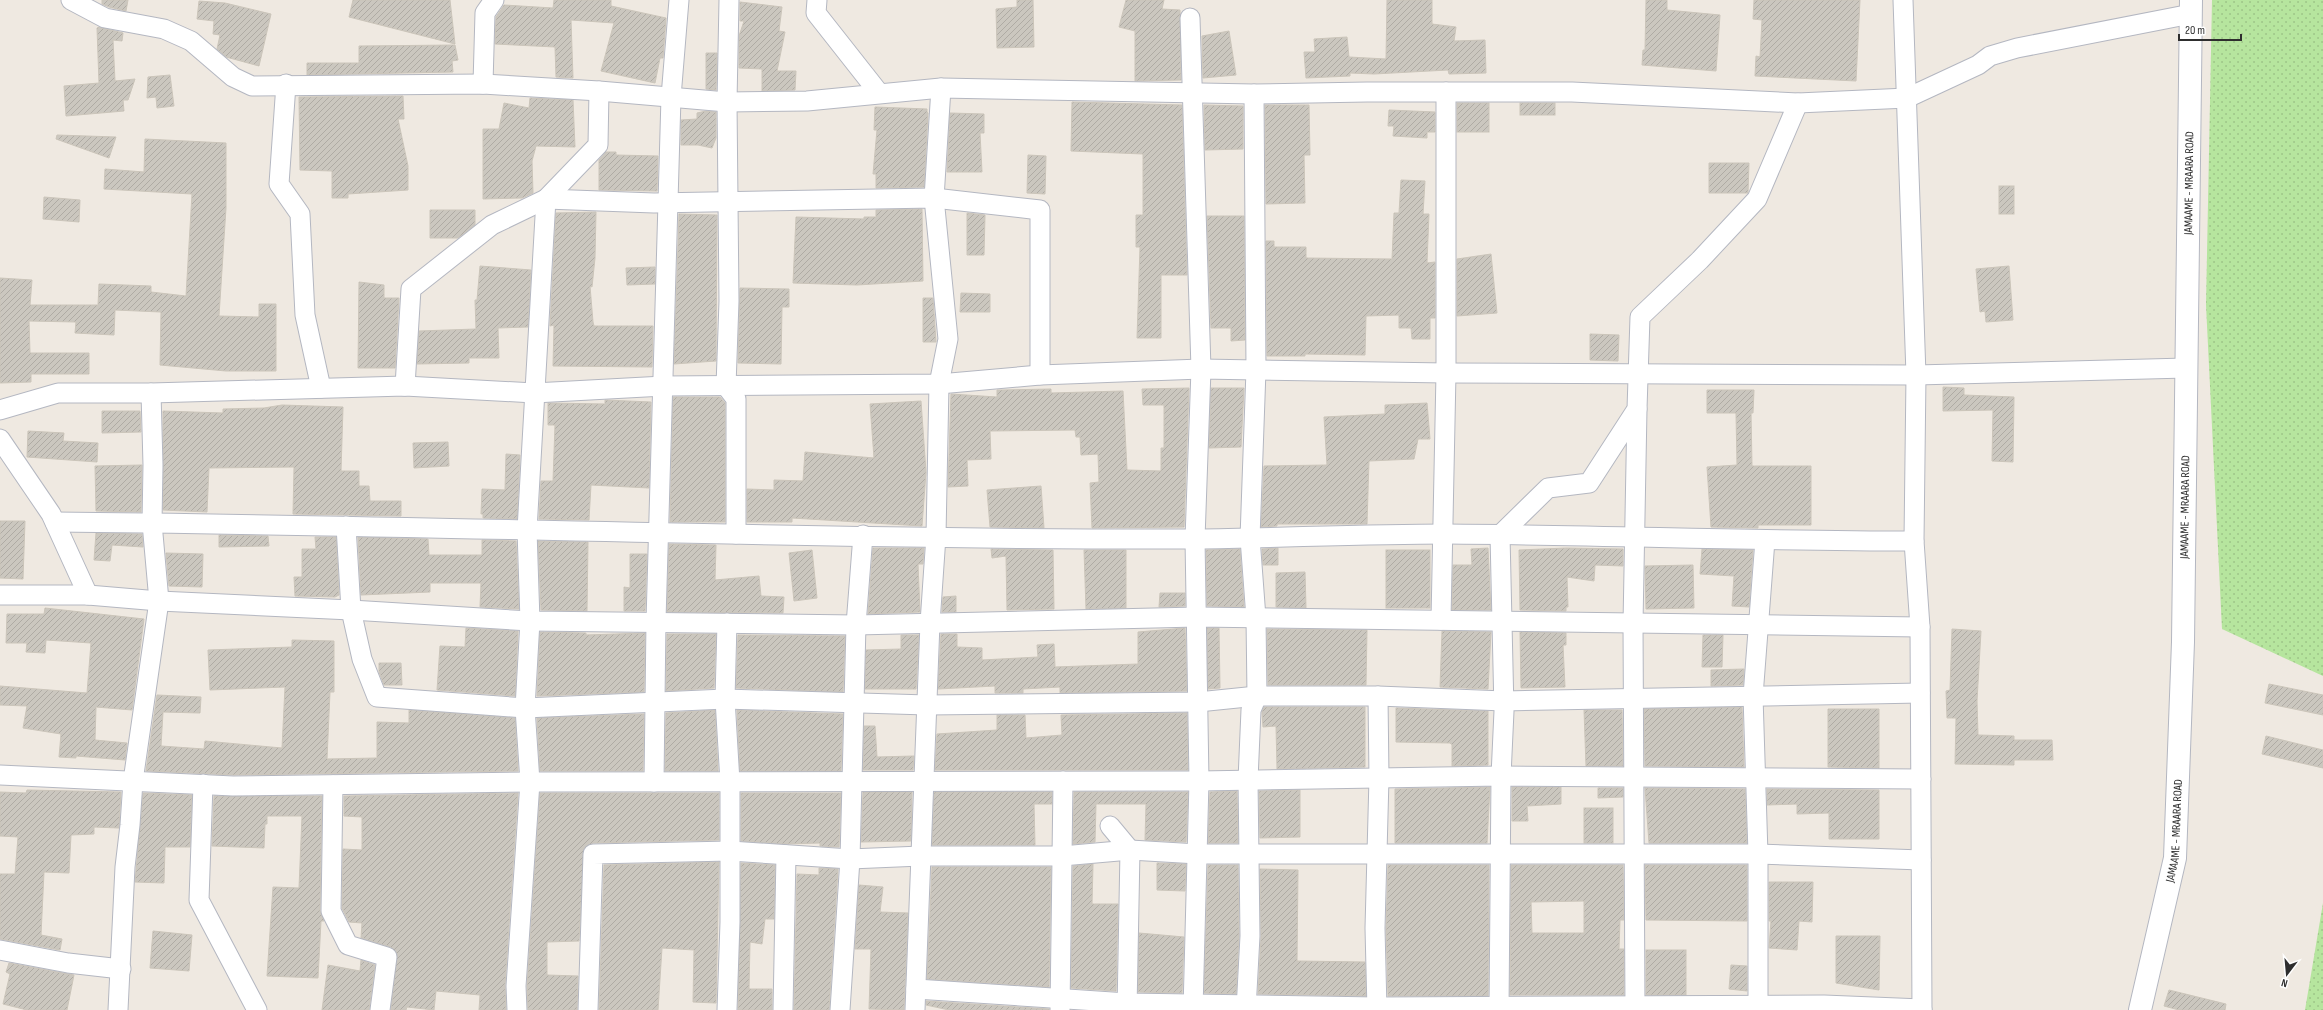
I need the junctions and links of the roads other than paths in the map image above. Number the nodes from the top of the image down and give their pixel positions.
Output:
1 (71, 0) edge
2 (494, 0) edge
3 (679, 0) edge
4 (729, 0) edge
5 (817, 0) edge
6 (1903, 0) edge
7 (2191, 7) edge
8 (1190, 18) dead end
9 (286, 84) junction
10 (483, 84) junction
11 (941, 88) junction
12 (599, 91) junction
13 (1446, 92) junction
14 (879, 93) junction
15 (1192, 93) junction
16 (1254, 94) junction
17 (671, 97) junction
18 (1907, 98) junction
19 (727, 102) junction
20 (1798, 102) junction
21 (934, 198) junction
22 (546, 199) junction
23 (669, 202) junction
24 (729, 202) junction
25 (2186, 368) junction
26 (1201, 369) junction
27 (1256, 370) junction
28 (1446, 373) junction
29 (1638, 374) junction
30 (1040, 375) junction
31 (1916, 375) junction
32 (939, 384) junction
33 (405, 386) junction
34 (664, 386) junction
35 (726, 386) junction
36 (321, 388) junction
37 (151, 393) junction
38 (534, 393) junction
39 (0, 410) edge
40 (1637, 410) junction
41 (0, 440) edge
42 (55, 522) junction
43 (152, 523) junction
44 (346, 526) junction
45 (527, 530) junction
46 (659, 532) junction
47 (736, 534) junction
48 (1443, 534) junction
49 (863, 535) junction
50 (1500, 535) junction
51 (936, 536) junction
52 (1250, 538) junction
53 (1634, 538) junction
54 (1195, 539) junction
55 (1765, 540) junction
56 (1914, 541) junction
57 (0, 595) edge
58 (88, 595) junction
59 (159, 601) junction
60 (351, 610) junction
61 (1197, 617) junction
62 (1256, 618) junction
63 (1441, 620) junction
64 (1501, 620) junction
65 (530, 621) junction
66 (656, 621) junction
67 (727, 623) junction
68 (930, 623) junction
69 (1633, 624) junction
70 (856, 625) junction
71 (1759, 625) junction
72 (1920, 627) junction
73 (1920, 693) junction
74 (1257, 696) junction
75 (1378, 696) junction
76 (1753, 696) junction
77 (725, 699) junction
78 (1633, 699) junction
79 (1504, 701) junction
80 (1198, 702) junction
81 (854, 703) junction
82 (655, 704) junction
83 (927, 705) junction
84 (525, 708) junction
85 (0, 775) edge
86 (1501, 776) junction
87 (1633, 777) junction
88 (1379, 778) junction
89 (1754, 778) junction
90 (1921, 779) junction
91 (1248, 780) junction
92 (133, 781) junction
93 (1063, 781) junction
94 (1199, 781) junction
95 (530, 782) junction
96 (654, 782) junction
97 (730, 782) junction
98 (850, 782) junction
99 (924, 782) junction
100 (203, 784) junction
101 (333, 784) junction
102 (1110, 826) dead end
103 (1130, 850) junction
104 (730, 851) junction
105 (1249, 853) junction
106 (1377, 853) junction
107 (1198, 854) junction
108 (1635, 854) junction
109 (1758, 854) junction
110 (786, 855) junction
111 (1500, 855) junction
112 (921, 856) junction
113 (1062, 856) junction
114 (850, 859) junction
115 (1921, 860) junction
116 (0, 950) edge
117 (121, 969) junction
118 (916, 989) junction
119 (1060, 1005) edge
120 (1127, 1006) edge
121 (1194, 1006) edge
122 (1246, 1007) edge
123 (1758, 1007) edge
124 (1377, 1008) edge
125 (1499, 1008) edge
126 (1635, 1008) edge
127 (118, 1010) edge
128 (257, 1010) edge
129 (380, 1010) edge
130 (516, 1010) edge
131 (588, 1010) edge
132 (727, 1010) edge
133 (783, 1010) edge
134 (840, 1010) edge
135 (915, 1010) edge
136 (1922, 1010) edge
137 (2140, 1010) edge

1 - 9 street
2 - 10 street
3 - 17 street
4 - 19 street
5 - 14 street
6 - 18 street
7 - 18 street
7 - 25 street, JAMAAME - MRAARA ROAD
8 - 15 street
9 - 10 street
9 - 36 street
10 - 12 street
11 - 14 street
11 - 15 street
11 - 21 street
12 - 17 street
12 - 22 street
13 - 16 street
13 - 20 street
13 - 28 street
14 - 19 street
15 - 16 street
15 - 26 street
16 - 27 street
17 - 19 street
17 - 23 street
18 - 20 street
18 - 31 street
19 - 24 street
20 - 29 street
21 - 24 street
21 - 30 street
21 - 32 street
22 - 23 street
22 - 33 street
22 - 38 street
23 - 24 street
23 - 34 street
24 - 35 street
25 - 31 street
25 - 137 street, JAMAAME - MRAARA ROAD
26 - 27 street
26 - 30 street
26 - 54 street
27 - 28 street
27 - 52 street
28 - 29 street
28 - 48 street
29 - 31 street
29 - 40 street
30 - 32 street
31 - 56 street
32 - 35 street
32 - 51 street
33 - 36 street
33 - 38 street
34 - 35 street
34 - 38 street
34 - 46 street
35 - 47 street
36 - 37 street
37 - 39 street
37 - 43 street
38 - 45 street
40 - 50 street
40 - 53 street
41 - 42 street
42 - 43 street
42 - 58 street
43 - 44 street
43 - 59 street
44 - 45 street
44 - 60 street
45 - 46 street
45 - 65 street
46 - 47 street
46 - 66 street
47 - 49 street
48 - 50 street
48 - 52 street
48 - 63 street
49 - 51 street
49 - 70 street
50 - 53 street
50 - 64 street
51 - 54 street
51 - 68 street
52 - 54 street
52 - 62 street
53 - 55 street
53 - 69 street
54 - 61 street
55 - 56 street
55 - 71 street
56 - 72 street
57 - 58 street
58 - 59 street
59 - 60 street
59 - 92 street
60 - 65 street
60 - 84 street
61 - 62 street
61 - 68 street
61 - 80 street
62 - 63 street
62 - 74 street
63 - 64 street
64 - 69 street
64 - 79 street
65 - 66 street
65 - 84 street
66 - 67 street
66 - 82 street
67 - 70 street
67 - 77 street
68 - 70 street
68 - 83 street
69 - 71 street
69 - 78 street
70 - 81 street
71 - 72 street
71 - 76 street
72 - 73 street
73 - 76 street
73 - 90 street
74 - 75 street
74 - 80 street
74 - 91 street
75 - 79 street
75 - 88 street
76 - 78 street
76 - 89 street
77 - 81 street
77 - 82 street
77 - 97 street
78 - 79 street
78 - 87 street
79 - 86 street
80 - 83 street
80 - 94 street
81 - 83 street
81 - 98 street
82 - 84 street
82 - 96 street
83 - 99 street
84 - 95 street
85 - 92 street
86 - 87 street
86 - 88 street
86 - 111 street
87 - 89 street
87 - 108 street
88 - 91 street
88 - 106 street
89 - 90 street
89 - 109 street
90 - 115 street
91 - 94 street
91 - 105 street
92 - 100 street
92 - 117 street
93 - 94 street
93 - 99 street
93 - 113 street
94 - 107 street
95 - 96 street
95 - 101 street
95 - 130 street
96 - 97 street
97 - 98 street
97 - 104 street
98 - 99 street
98 - 114 street
99 - 112 street
100 - 101 street
100 - 128 street
101 - 129 street
102 - 103 street
103 - 107 street
103 - 113 street
103 - 120 street
104 - 110 street
104 - 131 street
104 - 132 street
105 - 106 street
105 - 107 street
105 - 122 street
106 - 111 street
106 - 124 street
107 - 121 street
108 - 109 street
108 - 111 street
108 - 126 street
109 - 115 street
109 - 123 street
110 - 114 street
110 - 133 street
111 - 125 street
112 - 113 street
112 - 114 street
112 - 118 street
113 - 119 street
114 - 134 street
115 - 136 street
116 - 117 street
117 - 127 street
118 - 119 street
118 - 135 street
119 - 120 street
120 - 121 street
121 - 122 street
122 - 124 street
123 - 126 street
123 - 136 street
124 - 125 street
125 - 126 street

